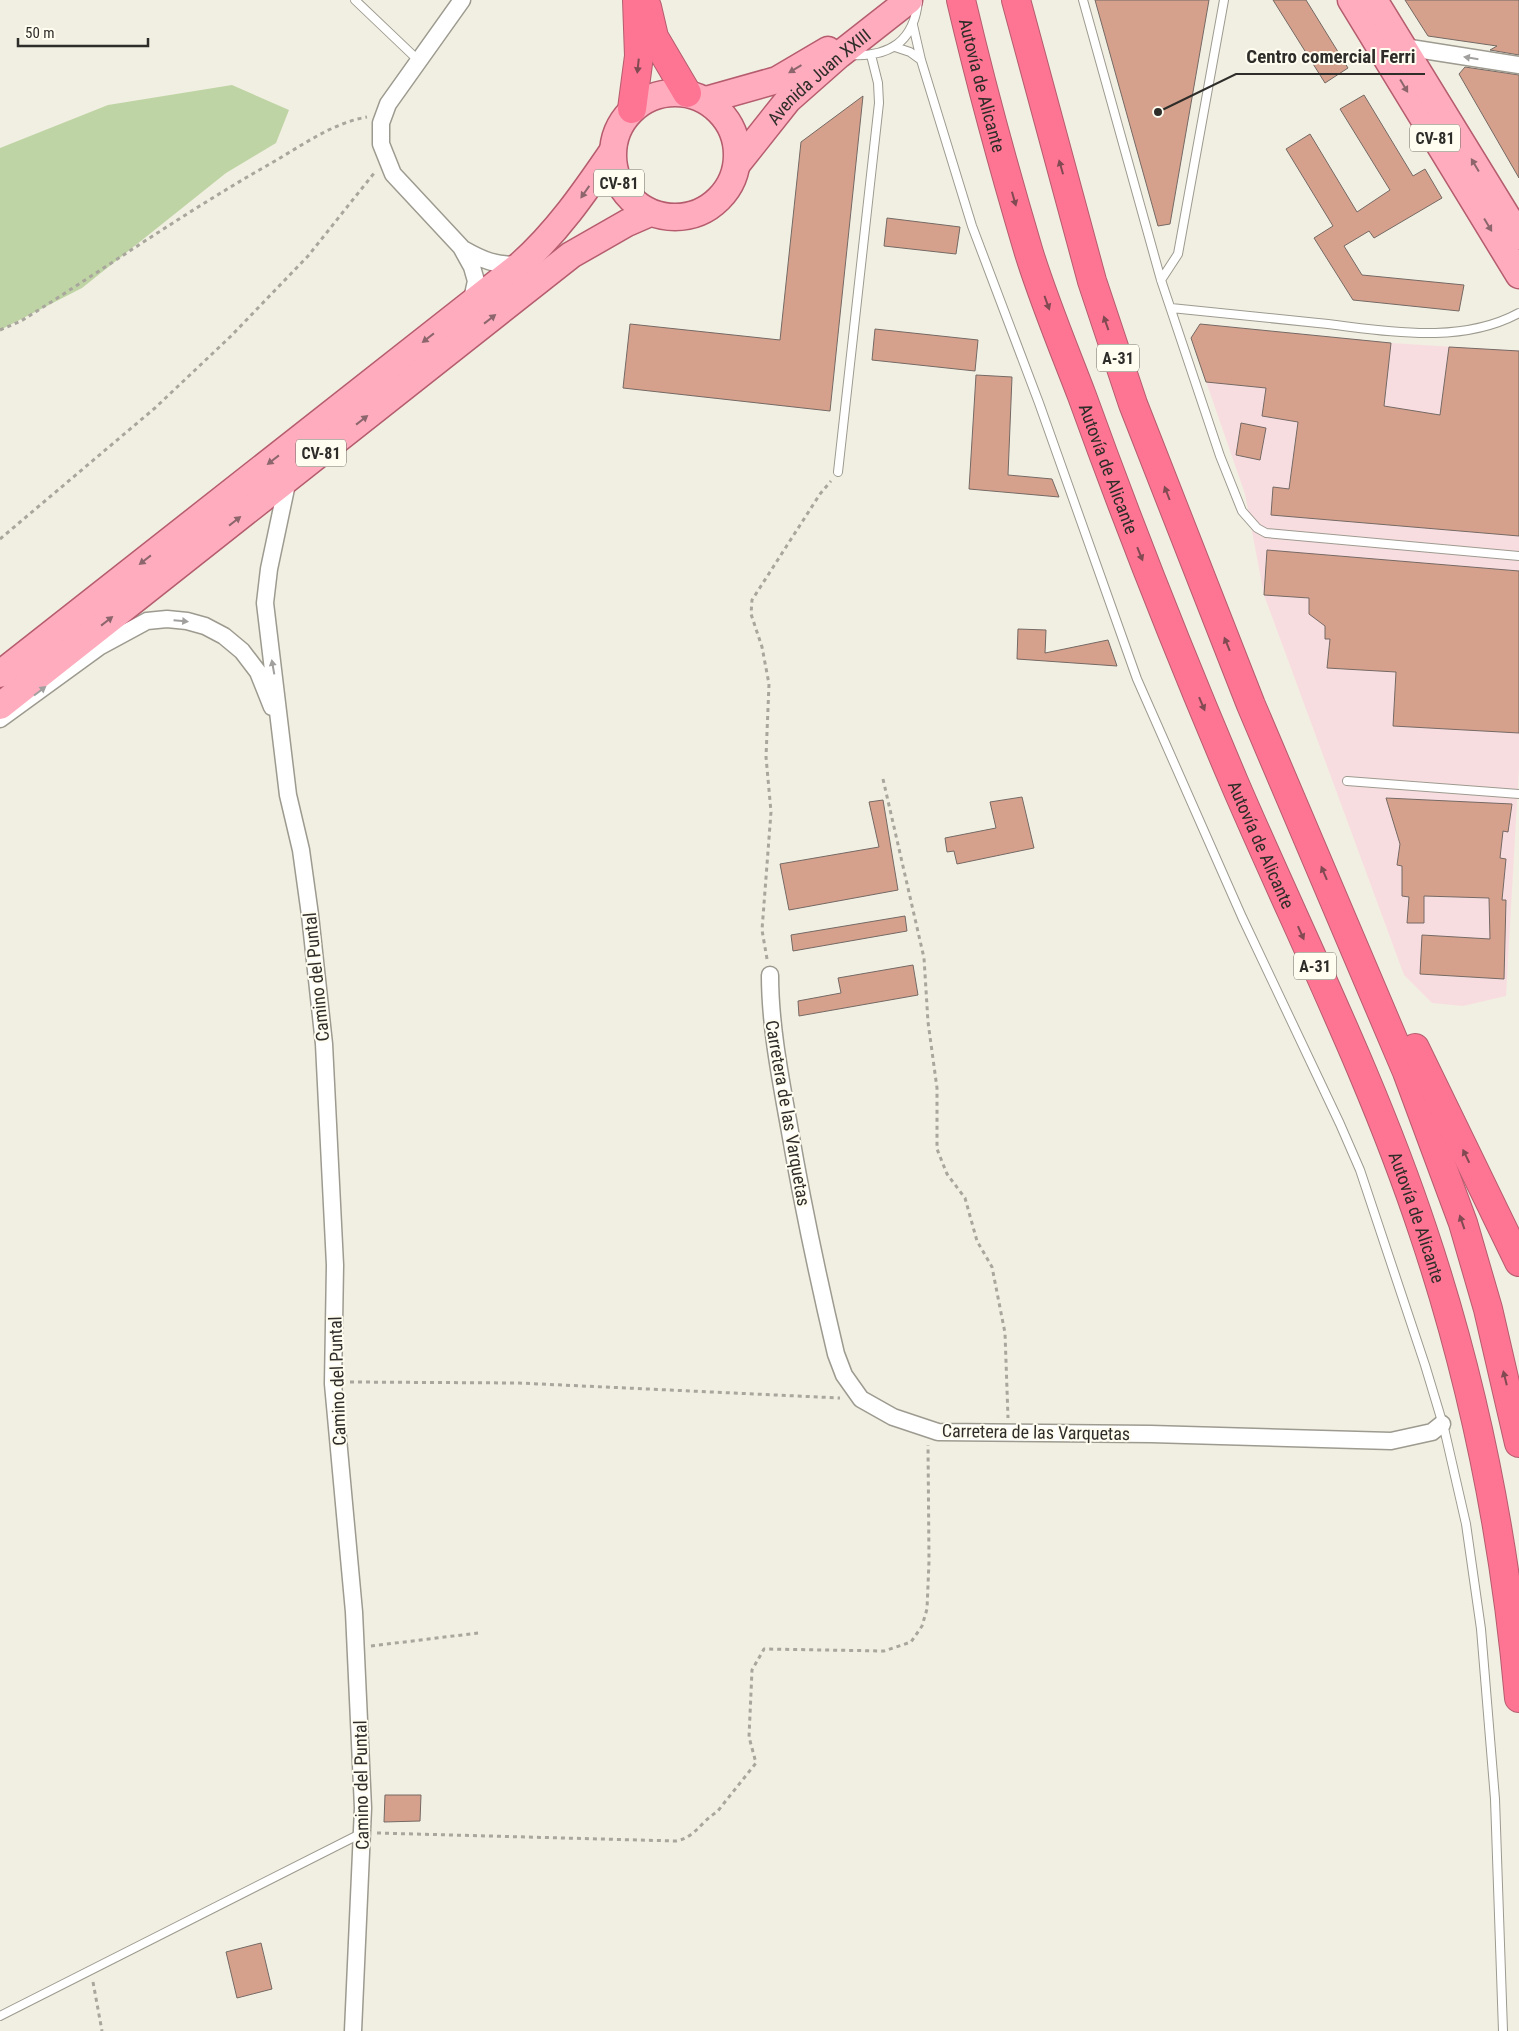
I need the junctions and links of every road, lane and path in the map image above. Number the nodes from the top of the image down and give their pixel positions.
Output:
1 (355, 0) edge
2 (462, 0) edge
3 (637, 0) edge
4 (645, 0) edge
5 (891, 0) edge
6 (918, 0) edge
7 (961, 0) edge
8 (1016, 0) edge
9 (1082, 0) edge
10 (1224, 0) edge
11 (1351, 0) edge
12 (1374, 0) edge
13 (911, 12) edge
14 (895, 47) junction
15 (1404, 48) junction
16 (839, 55) junction
17 (871, 55) junction
18 (921, 60) junction
19 (419, 61) junction
20 (1519, 65) edge
21 (696, 97) junction
22 (632, 110) junction
23 (384, 114) junction
24 (612, 152) junction
25 (386, 157) junction
26 (738, 163) junction
27 (650, 213) junction
28 (1519, 236) edge
29 (461, 248) junction
30 (520, 265) junction
31 (1519, 275) edge
32 (1161, 280) junction
33 (471, 304) junction
34 (1171, 308) junction
35 (1519, 312) edge
36 (0, 330) edge
37 (838, 472) joint
38 (288, 479) junction
39 (0, 539) edge
40 (1519, 556) edge
41 (0, 674) edge
42 (0, 706) edge
43 (0, 719) edge
44 (280, 733) junction
45 (883, 779) dead end
46 (1347, 781) dead end
47 (1519, 794) edge
48 (1363, 966) junction
49 (770, 974) joint
50 (1519, 1262) edge
51 (333, 1384) junction
52 (861, 1399) junction
53 (1442, 1424) junction
54 (928, 1429) junction
55 (1008, 1433) junction
56 (1519, 1443) edge
57 (478, 1633) dead end
58 (356, 1649) junction
59 (1519, 1698) edge
60 (363, 1832) junction
61 (91, 1969) junction
62 (0, 2016) edge
63 (102, 2031) edge
64 (353, 2031) edge
65 (1503, 2031) edge

1 - 19 lane
2 - 19 street
3 -> 22 highway
4 - 21 highway
5 -> 21 main road, Avenida Juan XXIII / CV-81
6 - 13 lane
7 -> 59 highway, Autovía de Alicante / A-31
48 -> 8 highway, A-31
9 - 32 lane
10 - 32 lane
11 -> 31 main road, CV-81
12 - 15 main road, CV-81
13 - 14 lane
13 - 16 main road, Avenida Juan XXIII / CV-81
13 - 18 lane
14 - 17 lane
14 - 18 lane
20 -> 15 street
28 -> 15 main road, CV-81
16 - 17 lane
16 - 26 main road, Avenida Juan XXIII / CV-81
17 - 37 lane
18 - 53 lane
19 - 23 street
21 - 22 main road, CV-81
21 - 26 main road, CV-81
22 - 24 main road, CV-81
23 - 25 street
23 - 36 path
24 - 27 main road, CV-81
24 -> 30 main road, CV-81
25 - 29 street
25 - 39 path
26 - 27 main road, CV-81
38 -> 27 main road, CV-81
29 - 30 street
29 - 33 street
30 - 33 main road, CV-81
32 - 34 lane
33 -> 41 main road, CV-81
34 - 35 lane
34 - 40 lane
37 - 49 path
42 -> 38 main road, CV-81
44 -> 38 street, Camino del Puntal
43 -> 44 street, Camino del Puntal
44 - 51 street, Camino del Puntal
45 - 55 path
46 - 47 lane
50 -> 48 highway
56 -> 48 highway, A-31
49 - 52 street, Carretera de las Varquetas
51 - 52 path
51 - 58 street, Camino del Puntal
52 - 54 street, Carretera de las Varquetas
53 - 55 street, Carretera de las Varquetas
53 - 65 lane
54 - 55 street, Carretera de las Varquetas
54 - 60 path
57 - 58 path
58 - 60 street, Camino del Puntal
60 - 61 lane
60 - 64 street, Camino del Puntal
61 - 62 lane
61 - 63 path

